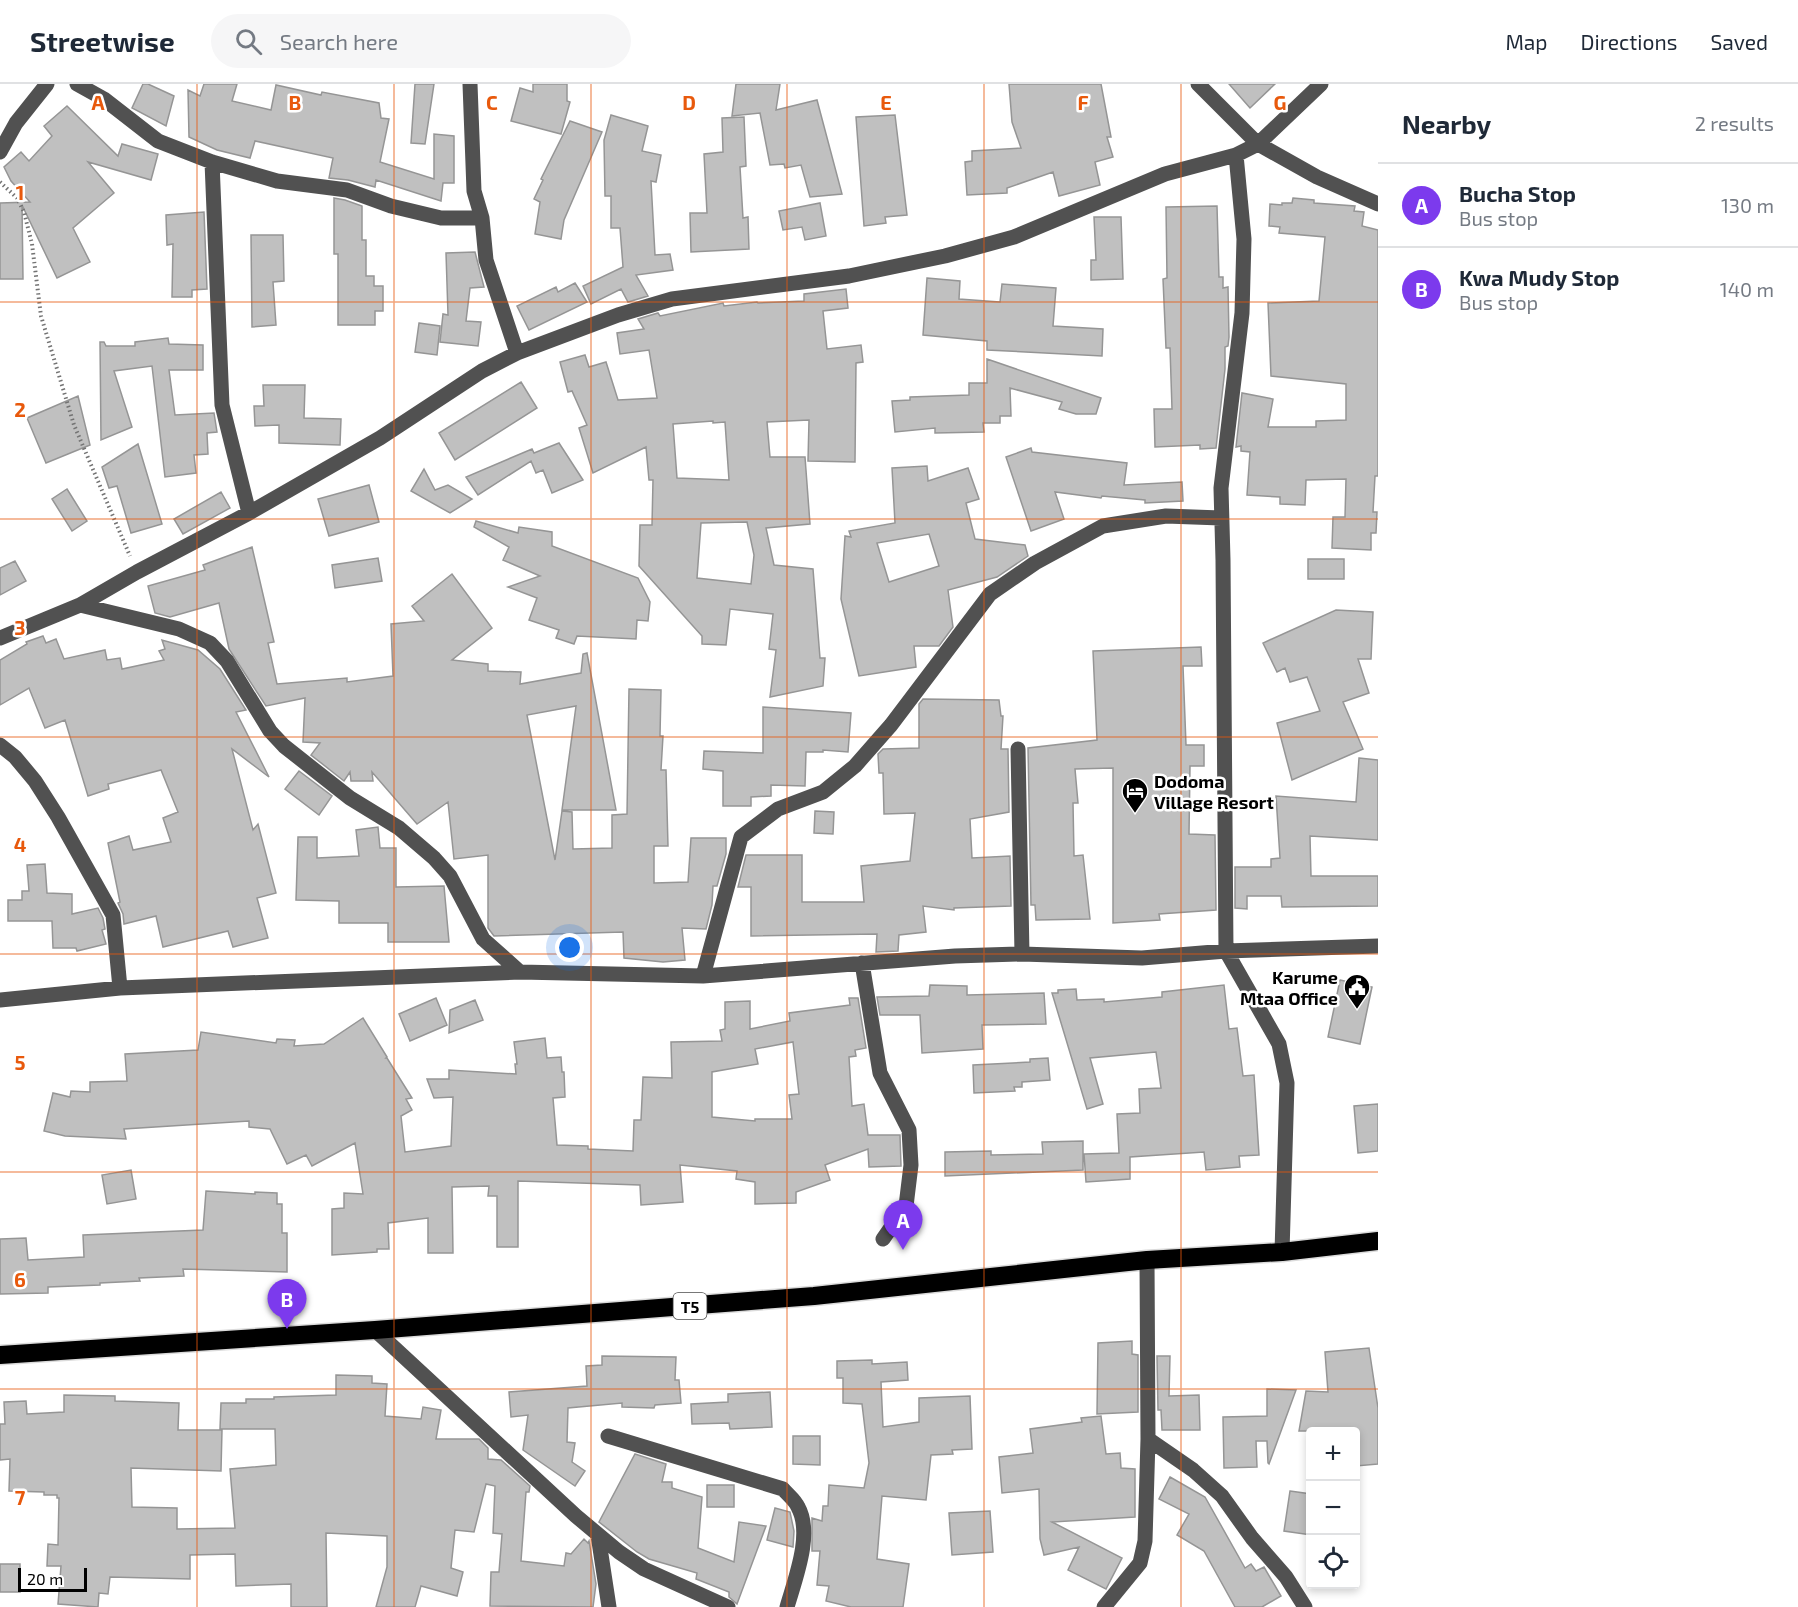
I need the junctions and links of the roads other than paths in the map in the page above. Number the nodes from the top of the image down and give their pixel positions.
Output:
1 (48, 84) edge
2 (77, 84) edge
3 (470, 84) edge
4 (1198, 84) edge
5 (1321, 84) edge
6 (1258, 144) junction
7 (0, 152) edge
8 (1236, 155) junction
9 (212, 162) junction
10 (1378, 204) edge
11 (482, 218) junction
12 (517, 353) junction
13 (249, 513) junction
14 (1221, 518) junction
15 (80, 605) junction
16 (0, 638) edge
17 (0, 745) edge
18 (1018, 749) dead end
19 (1378, 946) edge
20 (1226, 951) junction
21 (1022, 954) junction
22 (862, 963) junction
23 (520, 972) junction
24 (703, 976) junction
25 (120, 988) junction
26 (0, 1000) edge
27 (883, 1239) dead end
28 (1378, 1241) edge
29 (1282, 1251) junction
30 (1147, 1260) junction
31 (375, 1330) junction
32 (0, 1355) edge
33 (608, 1436) dead end
34 (1148, 1439) junction
35 (598, 1535) junction
36 (609, 1607) edge
37 (728, 1607) edge
38 (787, 1607) edge
39 (1104, 1607) edge
40 (1305, 1607) edge

1 - 7 street
2 - 9 street
3 - 11 street
4 - 6 street
5 - 6 street
6 - 8 street
6 - 10 street
8 - 12 street
8 - 14 street
9 - 11 street
9 - 13 street
11 - 12 street
12 - 13 street
13 - 15 street
14 - 20 street
14 - 24 street
15 - 16 street
15 - 23 street
17 - 25 street
18 - 21 street
19 - 20 street
20 - 21 street
20 - 29 street
21 - 22 street
22 - 24 street
22 - 27 street
23 - 24 street
23 - 25 street
25 - 26 street
28 - 29 highway, T5
29 - 30 highway, T5
30 - 31 highway, T5
30 - 34 street
31 - 32 highway, T5
31 - 35 street
33 - 38 street
34 - 39 street
34 - 40 street
35 - 36 street
35 - 37 street

